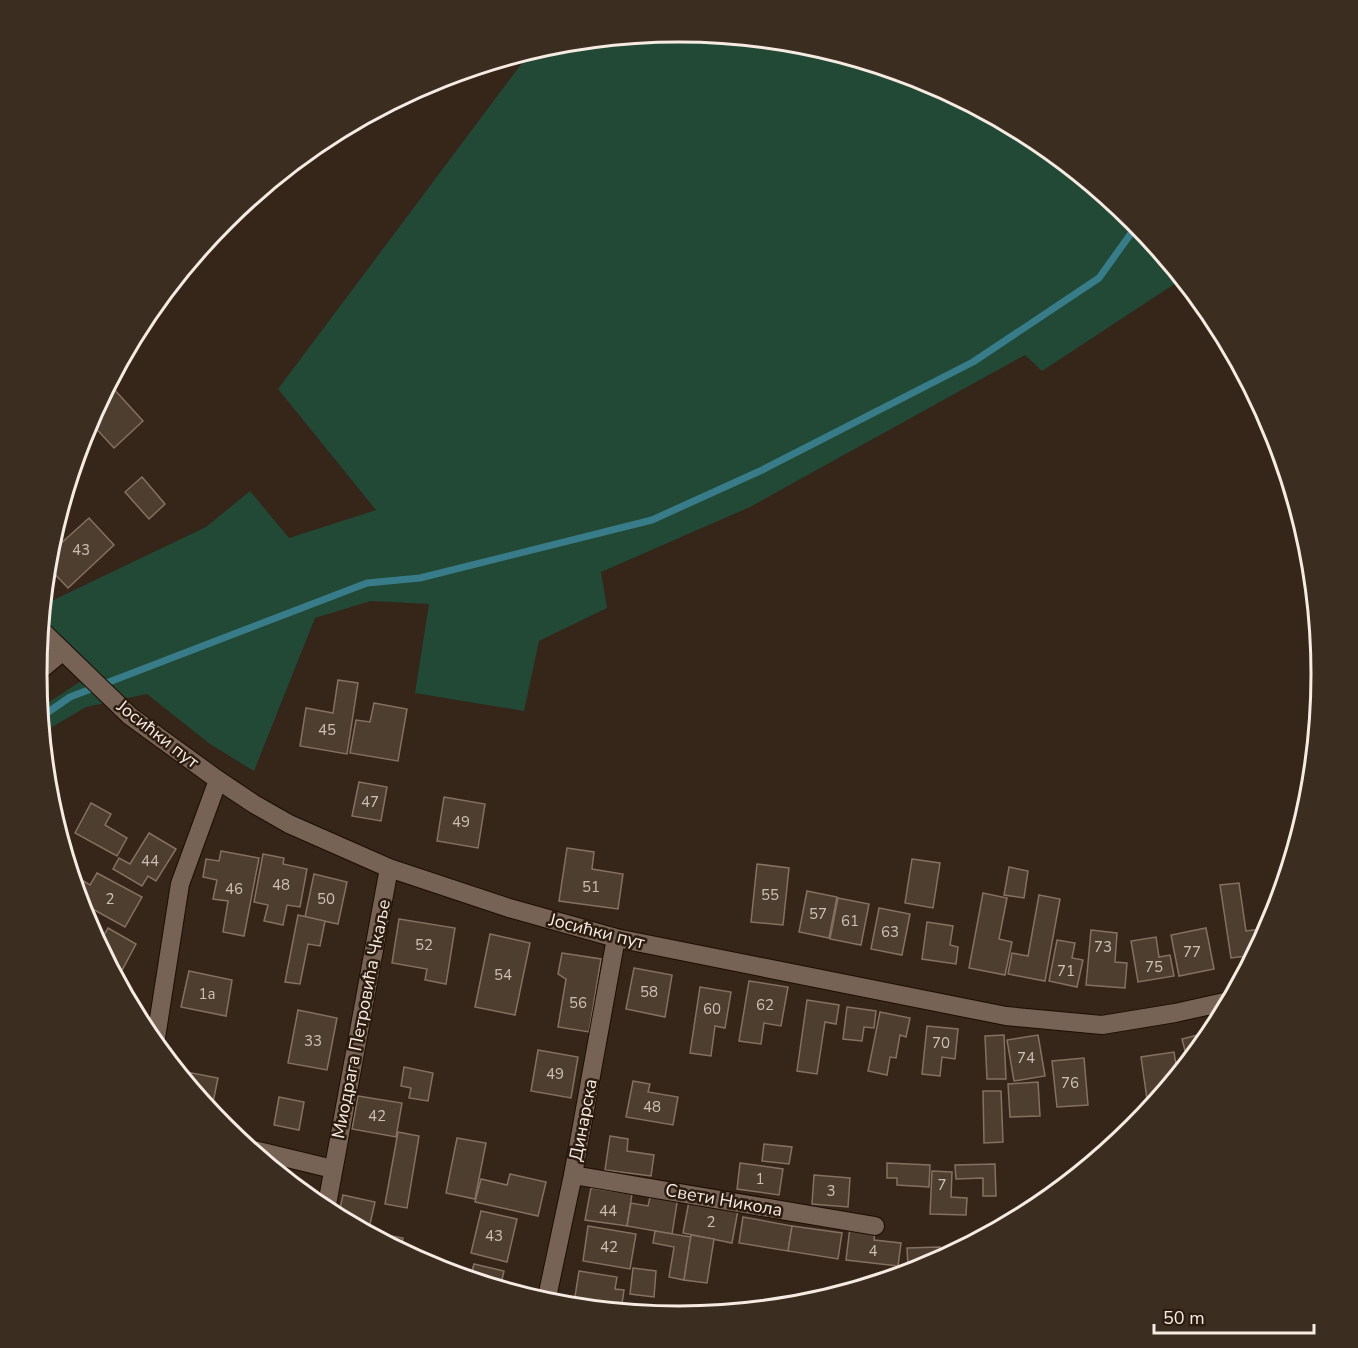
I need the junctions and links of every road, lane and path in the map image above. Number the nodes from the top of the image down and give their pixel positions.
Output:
1 (48, 637) edge
2 (63, 651) junction
3 (47, 664) edge
4 (218, 780) junction
5 (389, 868) junction
6 (616, 939) junction
7 (1217, 1004) edge
8 (157, 1030) edge
9 (267, 1153) edge
10 (333, 1169) junction
11 (573, 1175) junction
12 (328, 1199) edge
13 (875, 1226) dead end
14 (548, 1292) edge

1 - 2 street, Јосићки пут
2 - 3 street
2 - 4 street, Јосићки пут
4 - 5 street, Јосићки пут
4 - 8 street
5 - 6 street, Јосићки пут
5 - 10 street, Миодрага Петровића Чкаље
6 - 7 street, Јосићки пут
6 - 11 street, Динарска
9 - 10 street
10 - 12 street, Миодрага Петровића Чкаље
11 - 13 street, Свети Никола
11 - 14 street, Динарска

